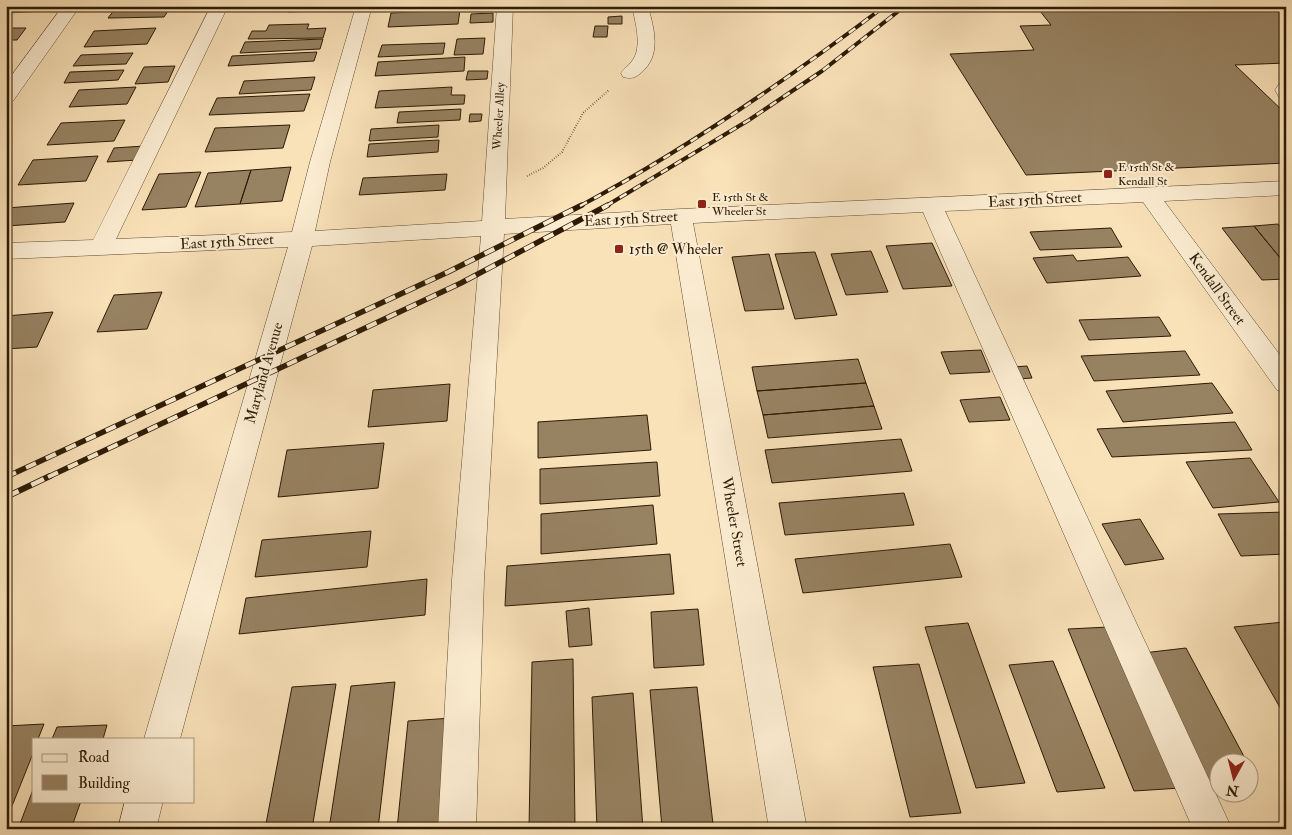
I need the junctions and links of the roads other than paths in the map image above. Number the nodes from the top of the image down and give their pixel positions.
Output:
1 (72, 6) edge
2 (220, 6) edge
3 (364, 6) edge
4 (505, 6) edge
5 (640, 6) edge
6 (630, 73) road end
7 (1286, 88) edge
8 (1286, 93) edge
9 (6, 97) edge
10 (1286, 188) edge
11 (1149, 195) junction
12 (931, 205) junction
13 (681, 216) junction
14 (493, 227) junction
15 (302, 239) junction
16 (100, 248) junction
17 (6, 252) edge
18 (1286, 383) edge
19 (162, 738) edge
20 (144, 802) edge
21 (137, 829) edge
22 (457, 829) edge
23 (788, 829) edge
24 (1213, 829) edge

1 - 9 street
2 - 16 street
3 - 15 street, Maryland Avenue
4 - 14 street, Wheeler Alley
5 - 6 street
7 - 8 street
10 - 11 street, East 15th Street
11 - 12 street, East 15th Street
11 - 18 street, Kendall Street
12 - 13 street, East 15th Street
12 - 24 street
13 - 14 street, East 15th Street
13 - 23 street, Wheeler Street
14 - 15 street, East 15th Street
14 - 22 street, Wheeler Alley
15 - 16 street, East 15th Street
15 - 19 street, Maryland Avenue
16 - 17 street, East 15th Street
20 - 21 street

